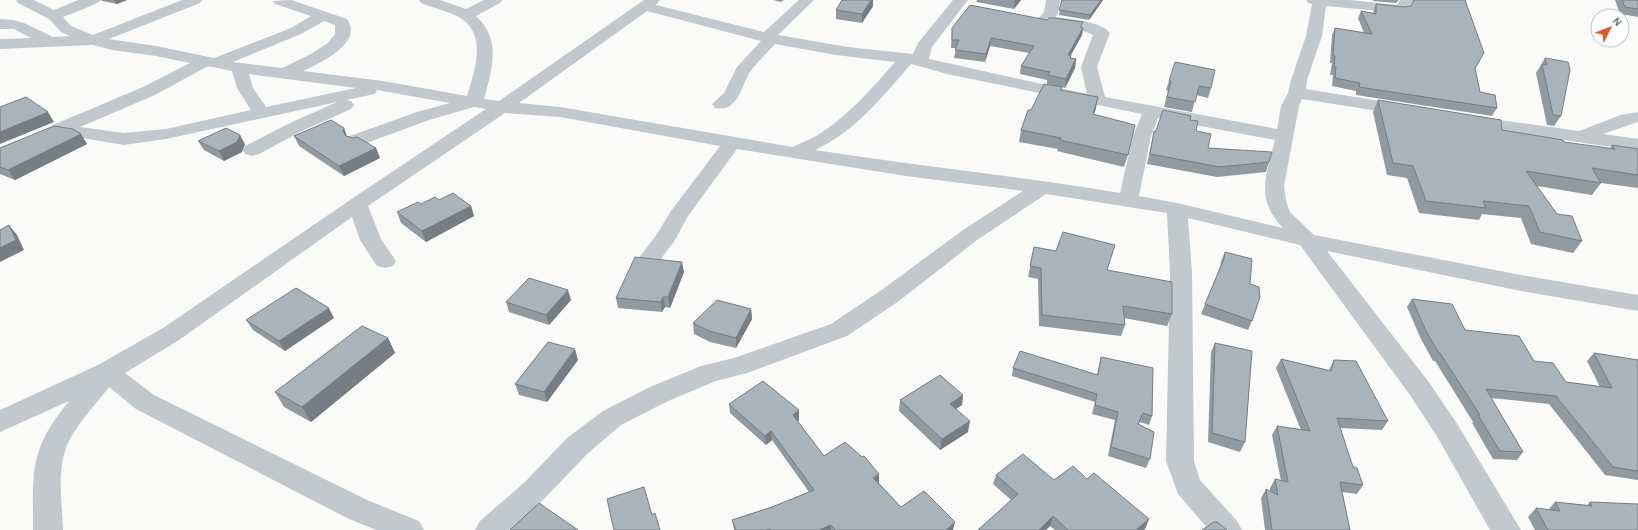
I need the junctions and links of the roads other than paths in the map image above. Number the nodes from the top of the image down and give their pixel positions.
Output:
1 (23, 0) edge
2 (94, 0) edge
3 (196, 0) edge
4 (426, 0) edge
5 (494, 0) edge
6 (807, 0) edge
7 (1318, 0) edge
8 (1407, 0) edge
9 (280, 1) dead end
10 (1053, 1) dead end
11 (649, 3) edge
12 (963, 4) edge
13 (323, 15) junction
14 (466, 15) junction
15 (54, 16) junction
16 (1029, 18) edge
17 (1045, 20) junction
18 (0, 24) edge
19 (769, 38) junction
20 (93, 40) junction
21 (49, 42) junction
22 (0, 44) edge
23 (914, 59) junction
24 (211, 62) junction
25 (239, 68) junction
26 (284, 74) junction
27 (326, 79) junction
28 (375, 88) junction
29 (1297, 93) junction
30 (1098, 101) junction
31 (474, 102) junction
32 (721, 104) dead end
33 (502, 107) junction
34 (281, 109) junction
35 (1152, 112) junction
36 (1417, 112) edge
37 (261, 113) junction
38 (1638, 117) edge
39 (1452, 118) edge
40 (1285, 136) junction
41 (1579, 137) junction
42 (357, 140) edge
43 (732, 144) junction
44 (1638, 145) edge
45 (252, 150) dead end
46 (794, 153) junction
47 (1043, 188) junction
48 (1128, 201) junction
49 (357, 204) junction
50 (1177, 209) junction
51 (1307, 240) junction
52 (649, 259) edge
53 (385, 261) dead end
54 (1638, 303) edge
55 (107, 372) junction
56 (0, 422) edge
57 (48, 530) edge
58 (409, 530) edge
59 (490, 530) edge
60 (1227, 530) edge
61 (1506, 530) edge

1 - 15 street
2 - 15 street
3 - 20 street
4 - 14 street
5 - 14 street
6 - 19 street
7 - 8 street
7 - 29 street
9 - 13 street
10 - 17 street
11 - 19 street
11 - 33 street
12 - 23 street
13 - 24 street
13 - 26 street
14 - 31 street
15 - 20 street
16 - 17 street
17 - 30 street
18 - 21 street
19 - 23 street
19 - 32 street
20 - 21 street
20 - 24 street
21 - 22 street
23 - 30 street
23 - 46 street
24 - 25 street
24 - 37 street
25 - 26 street
25 - 37 street
26 - 27 street
27 - 28 street
27 - 34 street
28 - 31 street
28 - 34 street
28 - 45 street
29 - 36 street
29 - 40 street
30 - 35 street
31 - 33 street
31 - 42 street
33 - 43 street
33 - 49 street
34 - 37 street
35 - 40 street
35 - 48 street
38 - 41 street
39 - 41 street
40 - 51 street
41 - 44 street
43 - 46 street
43 - 52 street
46 - 47 street
47 - 48 street
47 - 59 street
48 - 50 street
49 - 53 street
49 - 55 street
50 - 51 street
50 - 60 street
51 - 54 street
51 - 61 street
55 - 56 street
55 - 57 street
55 - 58 street

